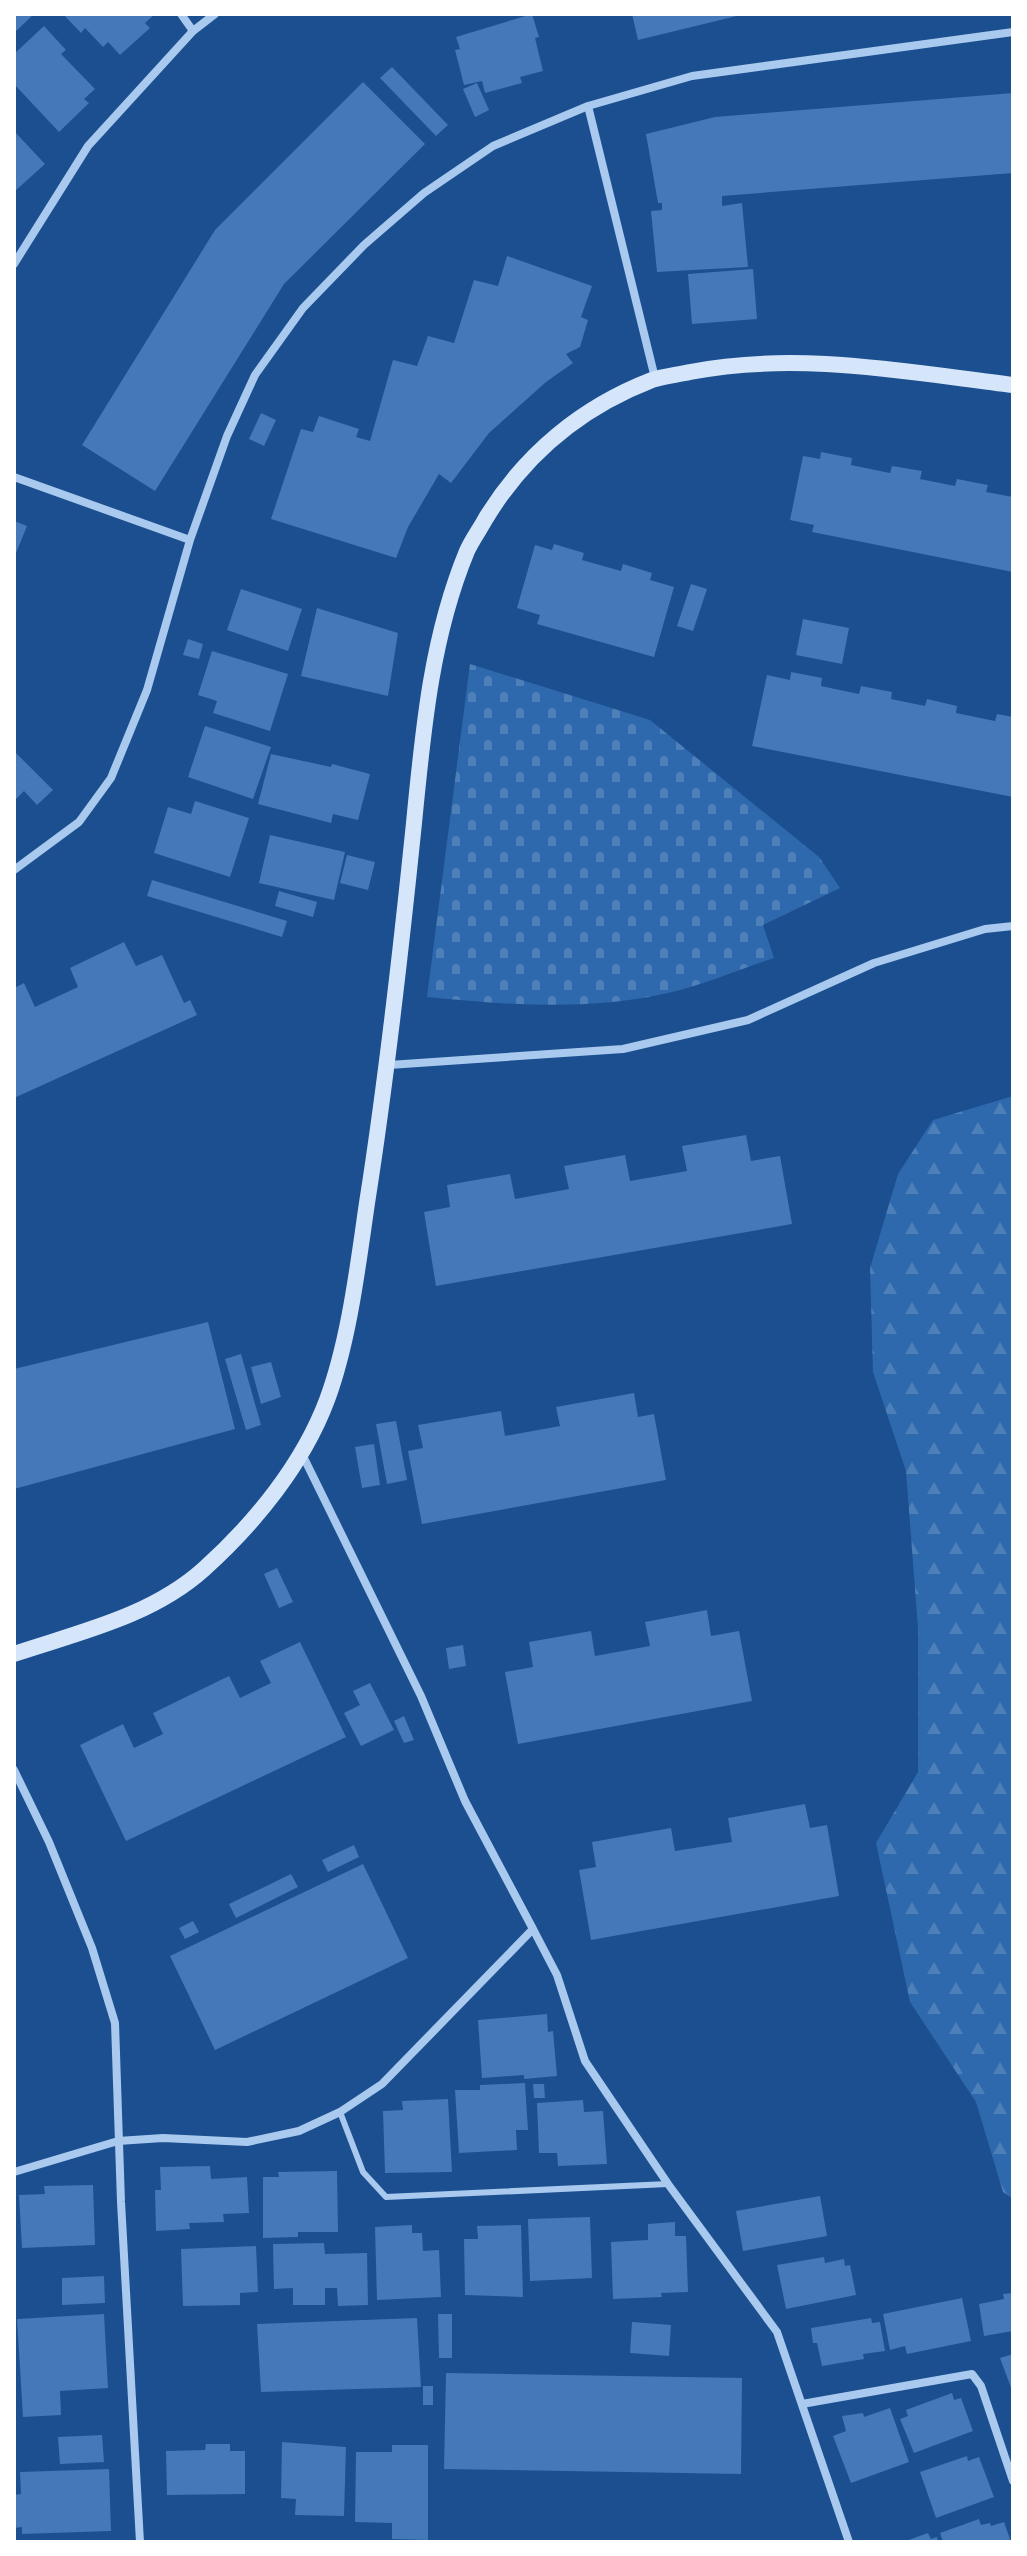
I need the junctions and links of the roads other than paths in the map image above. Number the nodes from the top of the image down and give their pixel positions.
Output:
1 (181, 14) edge
2 (215, 14) edge
3 (193, 31) junction
4 (1013, 32) edge
5 (588, 106) junction
6 (14, 264) edge
7 (655, 379) junction
8 (1013, 385) edge
9 (14, 477) edge
10 (190, 540) junction
11 (14, 870) edge
12 (1013, 926) edge
13 (389, 1065) junction
14 (302, 1453) junction
15 (14, 1654) edge
16 (14, 1770) edge
17 (533, 1929) junction
18 (340, 2112) junction
19 (118, 2141) junction
20 (14, 2172) edge
21 (668, 2184) junction
22 (802, 2404) junction
23 (1013, 2481) edge
24 (140, 2542) edge
25 (849, 2542) edge

1 - 3 street
2 - 3 street
3 - 6 street
4 - 5 street
5 - 7 street
5 - 10 street
7 - 8 street
7 - 13 street
9 - 10 street
10 - 11 street
12 - 13 street
13 - 14 street
14 - 15 street
14 - 17 street
16 - 19 street
17 - 18 street
17 - 21 street
18 - 19 street
18 - 21 lane
19 - 20 street
19 - 24 street
21 - 22 street
22 - 23 street
22 - 25 street

